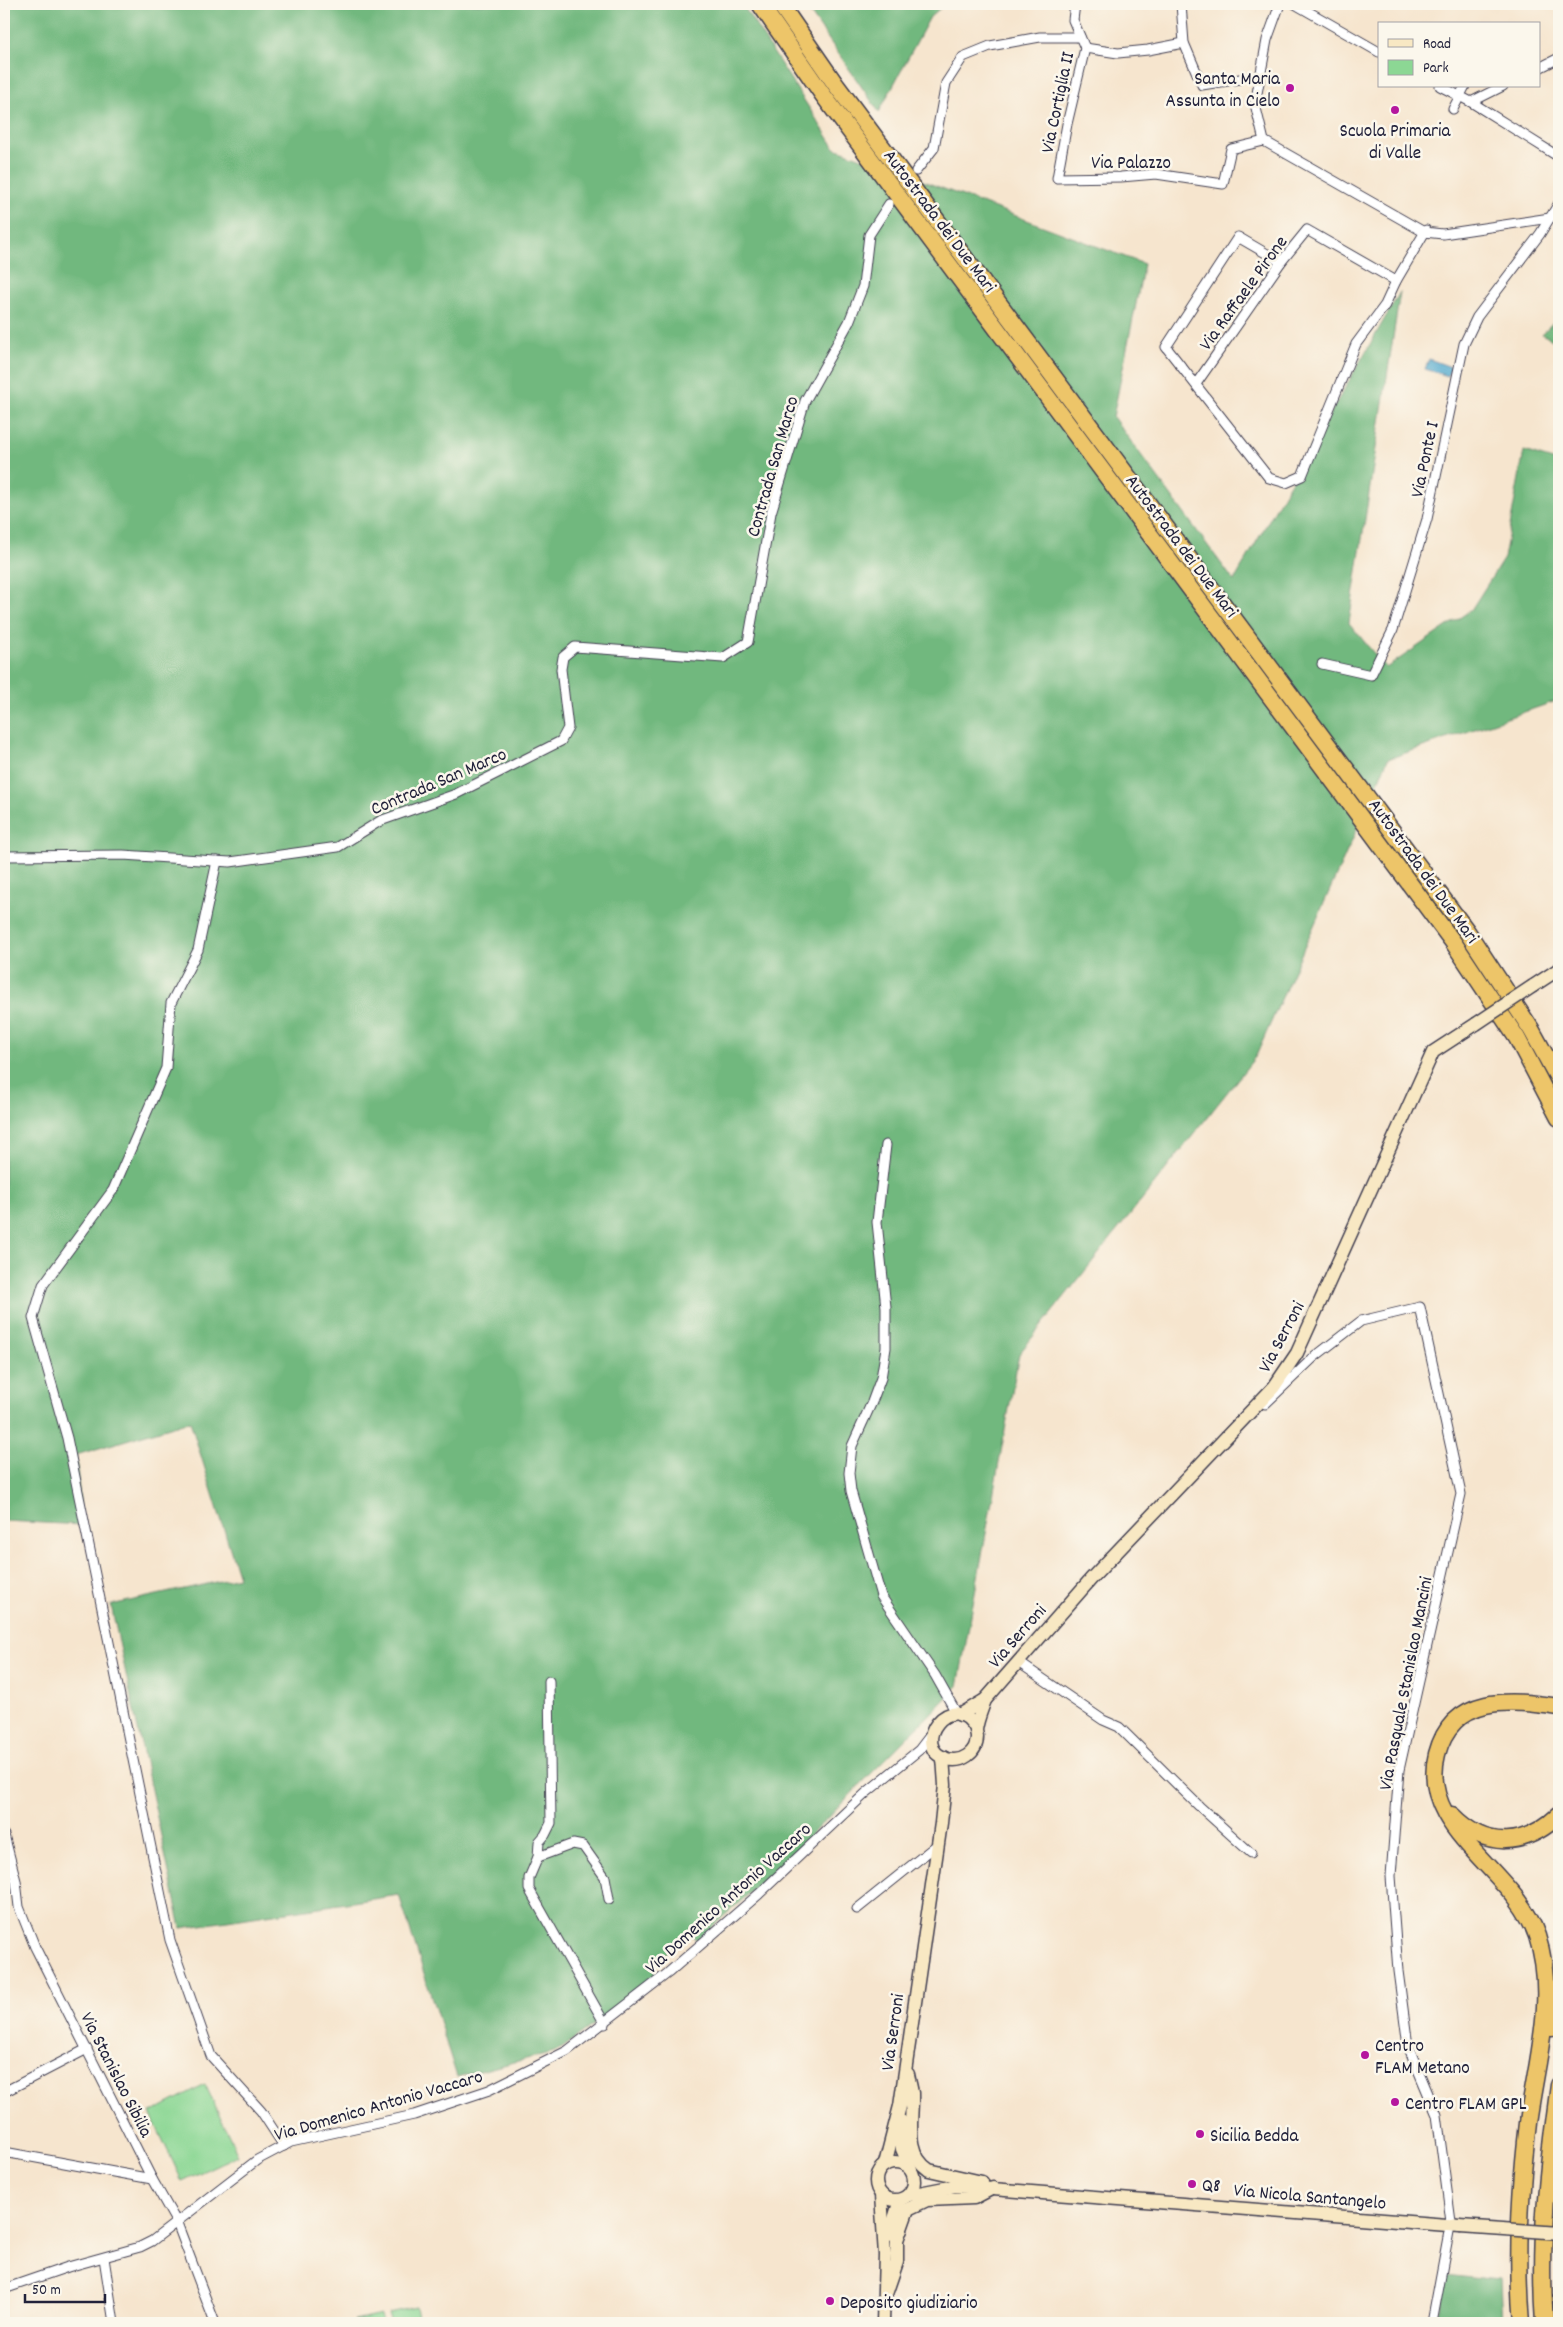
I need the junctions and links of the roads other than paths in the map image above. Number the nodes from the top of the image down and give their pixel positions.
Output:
1 (760, 4) edge
2 (780, 4) edge
3 (1075, 4) edge
4 (1181, 4) edge
5 (1280, 4) edge
6 (1295, 4) edge
7 (1080, 37) junction
8 (1184, 42) junction
9 (1085, 48) junction
10 (1378, 51) edge
11 (1559, 58) edge
12 (1540, 68) edge
13 (1240, 79) dead end
14 (1444, 88) edge
15 (1464, 88) edge
16 (1499, 88) edge
17 (1459, 96) junction
18 (1471, 102) junction
19 (1453, 109) dead end
20 (1264, 141) junction
21 (1559, 157) edge
22 (916, 171) dead end
23 (1057, 178) joint
24 (1559, 203) edge
25 (889, 204) dead end
26 (1550, 218) junction
27 (1425, 231) junction
28 (1281, 262) junction
29 (1396, 281) junction
30 (1196, 384) junction
31 (1322, 664) dead end
32 (4, 856) edge
33 (217, 861) junction
34 (1559, 968) edge
35 (1502, 983) junction
36 (1559, 1062) edge
37 (1559, 1080) edge
38 (1559, 1118) edge
39 (886, 1146) dead end
40 (1279, 1387) junction
41 (1018, 1662) junction
42 (549, 1681) dead end
43 (948, 1700) junction
44 (985, 1700) junction
45 (1559, 1708) edge
46 (959, 1714) junction
47 (942, 1717) junction
48 (976, 1729) junction
49 (932, 1733) junction
50 (919, 1750) junction
51 (940, 1755) junction
52 (960, 1759) junction
53 (945, 1785) junction
54 (1440, 1800) junction
55 (1559, 1814) edge
56 (4, 1836) edge
57 (938, 1844) junction
58 (1251, 1853) dead end
59 (538, 1857) junction
60 (609, 1899) dead end
61 (857, 1909) dead end
62 (1559, 1986) edge
63 (605, 2024) junction
64 (87, 2049) junction
65 (906, 2064) junction
66 (1559, 2085) edge
67 (4, 2092) edge
68 (900, 2106) junction
69 (284, 2146) junction
70 (1559, 2151) edge
71 (4, 2152) edge
72 (886, 2164) junction
73 (909, 2168) junction
74 (152, 2180) junction
75 (955, 2186) junction
76 (993, 2188) junction
77 (881, 2195) junction
78 (905, 2197) junction
79 (177, 2223) junction
80 (1455, 2226) junction
81 (1559, 2233) edge
82 (885, 2255) junction
83 (104, 2258) junction
84 (1542, 2283) junction
85 (4, 2289) edge
86 (885, 2297) junction
87 (114, 2323) edge
88 (215, 2323) edge
89 (883, 2323) edge
90 (1432, 2323) edge
91 (1522, 2323) edge
92 (1529, 2323) edge
93 (1545, 2323) edge

1 - 38 highway, Autostrada dei Due Mari
2 - 35 highway, Autostrada dei Due Mari
3 - 7 street, Via Cortiglia II
4 - 8 street
5 - 20 street
6 - 10 street
7 - 9 street, Via Cortiglia II
7 - 22 street
8 - 9 street
8 - 13 street
9 - 23 street, Via Cortiglia II
11 - 12 street
14 - 17 street
15 - 17 street
16 - 18 street
17 - 18 street
17 - 19 street
18 - 21 street
20 - 23 street, Via Palazzo
20 - 27 street
24 - 26 street, Via Ponte I
25 - 33 street, Contrada San Marco
26 - 27 street
26 - 31 street, Via Ponte I
27 - 29 street
28 - 29 street, Via Raffaele Pirone
28 - 30 street, Via Raffaele Pirone
28 - 30 street
29 - 30 street
32 - 33 street, Contrada San Marco
33 - 69 street
34 - 40 main road, Via Serroni, bridge
35 - 36 highway
35 - 37 highway, Autostrada dei Due Mari
39 - 43 street
40 - 41 main road, Via Serroni
40 - 80 street, Via Pasquale Stanislao Mancini
41 - 44 main road, Via Serroni
41 - 58 street
42 - 59 street
43 - 46 street
43 - 47 street
44 - 46 main road, Via Serroni
44 - 48 main road, Via Serroni
45 - 54 highway
46 - 47 main road, Via Serroni
46 - 48 main road
47 - 49 main road
48 - 52 main road, Via Serroni
49 - 50 street, Via Domenico Antonio Vaccaro
49 - 51 main road, Via Serroni
50 - 51 street
50 - 63 street, Via Domenico Antonio Vaccaro
51 - 52 main road
51 - 53 main road, Via Serroni
52 - 53 main road, Via Serroni
53 - 57 main road, Via Serroni
54 - 55 highway
54 - 91 highway
56 - 64 street, Via Stanislao Sibilia
57 - 61 street
57 - 65 main road, Via Serroni
59 - 60 street
59 - 63 street
62 - 92 highway
63 - 69 street, Via Domenico Antonio Vaccaro
64 - 67 street
64 - 74 street, Via Stanislao Sibilia
65 - 68 main road, Via Serroni
65 - 76 main road
66 - 84 highway
68 - 72 main road
68 - 73 main road
69 - 79 street, Via Domenico Antonio Vaccaro
70 - 84 highway
71 - 74 street
72 - 73 main road
72 - 77 main road
73 - 75 main road
73 - 78 main road
74 - 79 street, Via Stanislao Sibilia
75 - 76 main road, Via Nicola Santangelo
75 - 78 main road, Via Nicola Santangelo
76 - 80 main road, Via Nicola Santangelo
76 - 86 main road
77 - 78 main road, Via Nicola Santangelo
77 - 82 main road
78 - 82 main road
79 - 83 street, Via Domenico Antonio Vaccaro
79 - 88 street, Via Stanislao Sibilia
80 - 81 main road, Via Nicola Santangelo, bridge
80 - 90 street
82 - 86 main road
83 - 85 street, Via Domenico Antonio Vaccaro
83 - 87 street
84 - 93 highway
86 - 89 main road

